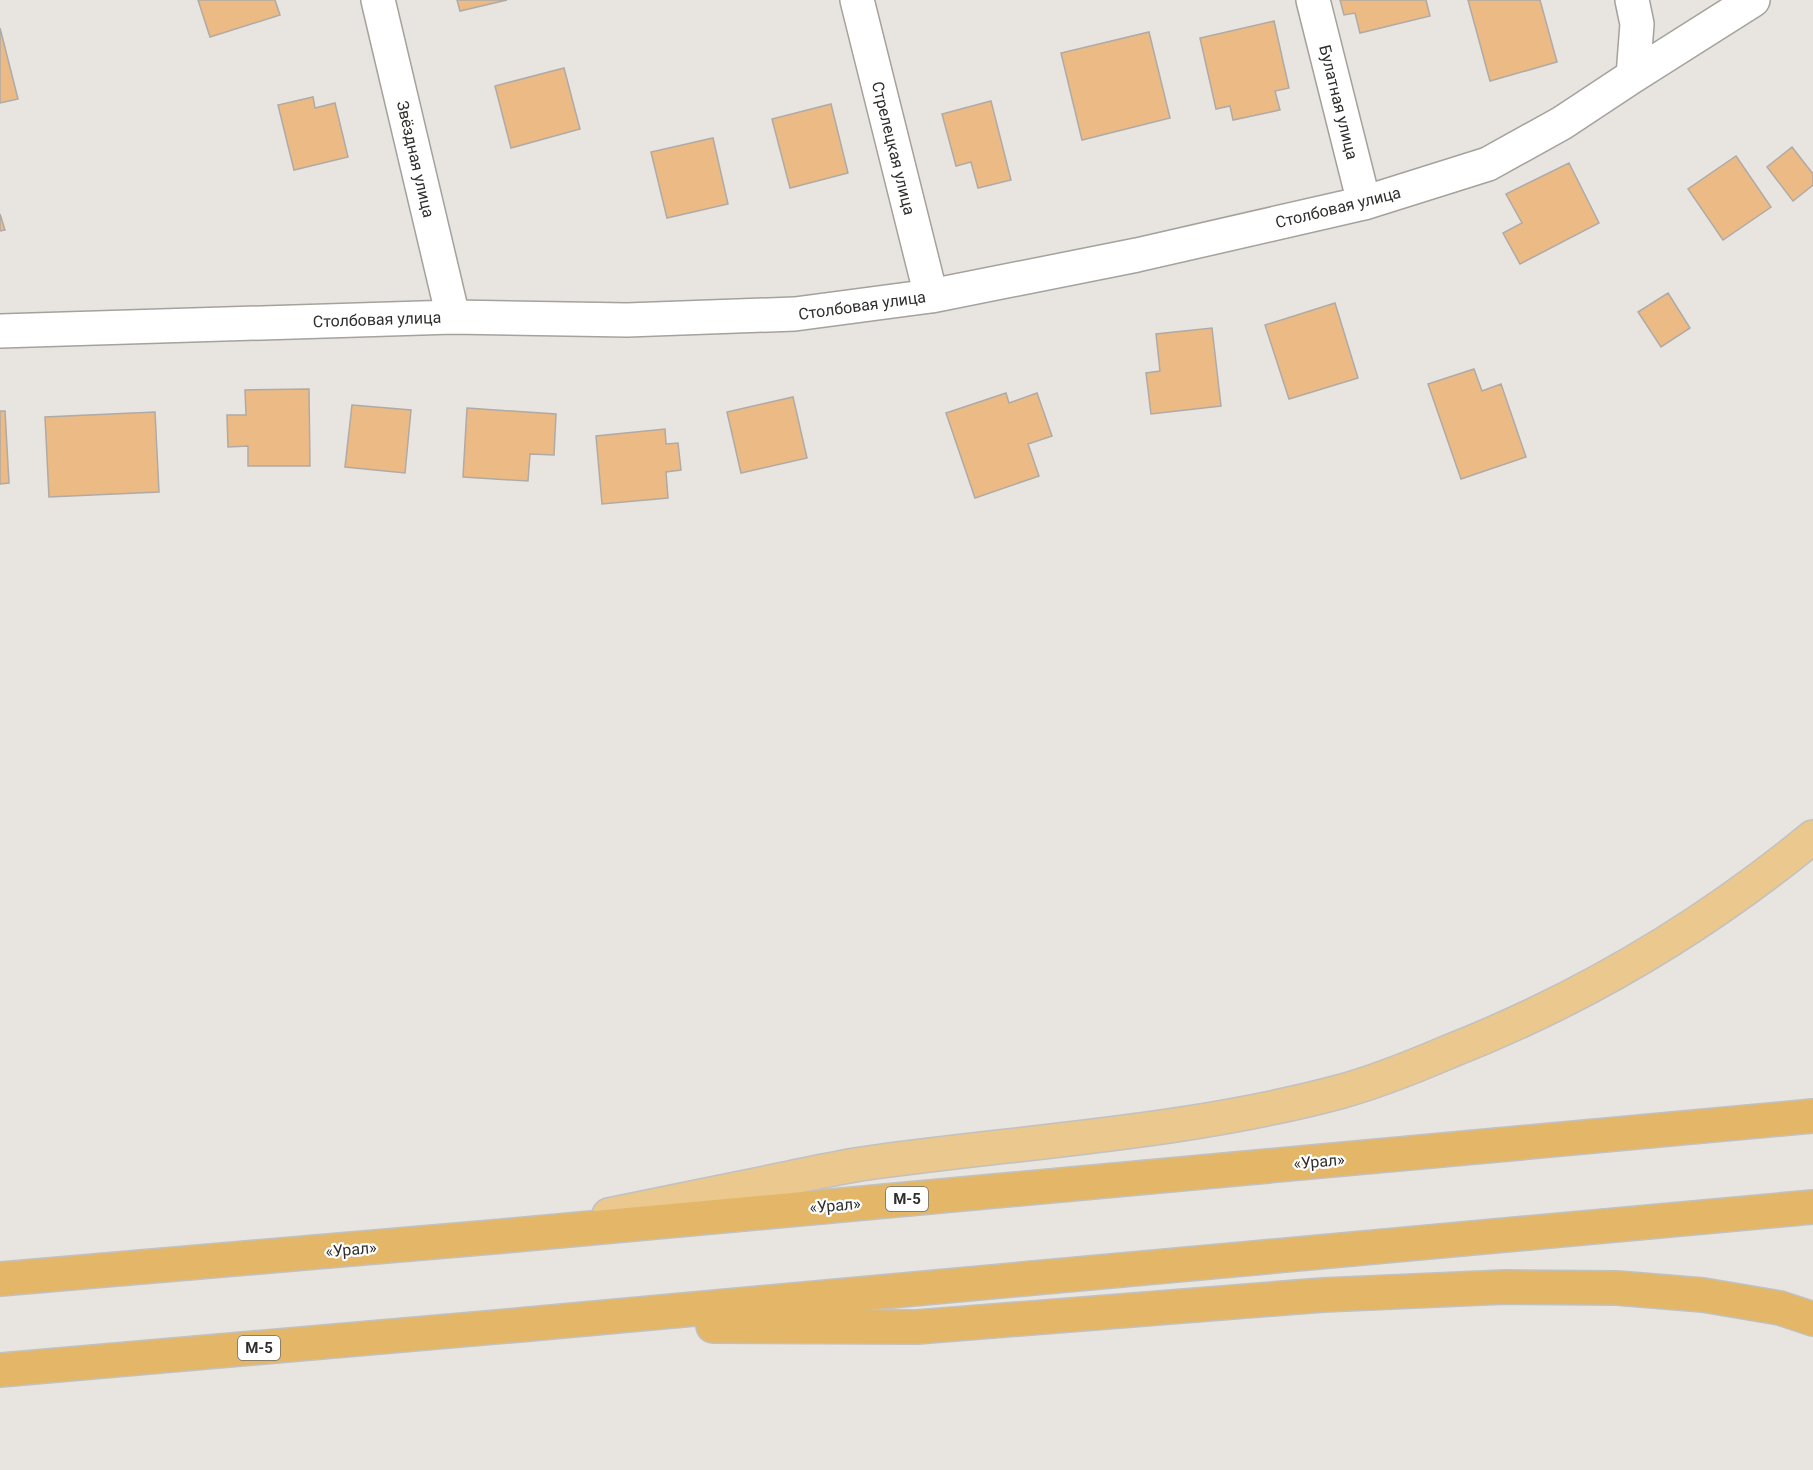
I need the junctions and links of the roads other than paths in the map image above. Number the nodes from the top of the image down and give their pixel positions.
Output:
1 (378, 0) edge
2 (857, 0) edge
3 (1313, 0) edge
4 (1753, 0) edge
5 (1635, 12) edge
6 (1633, 76) junction
7 (1364, 203) junction
8 (931, 296) junction
9 (453, 317) junction
10 (0, 331) edge
11 (1813, 837) edge
12 (1813, 1116) edge
13 (1813, 1207) edge
14 (504, 1236) junction
15 (0, 1277) edge
16 (1813, 1319) edge
17 (519, 1325) junction
18 (0, 1370) edge

1 - 9 street, Звёздная улица
2 - 8 street, Стрелецкая улица
3 - 7 street, Булатная улица
4 - 6 street, Столбовая улица
5 - 6 street
6 - 7 street, Столбовая улица
7 - 8 street, Столбовая улица
8 - 9 street, Столбовая улица
9 - 10 street, Столбовая улица
11 - 14 main road
12 - 14 highway, «Урал» / М-5
13 - 17 highway, М-5
14 - 15 highway, «Урал» / М-5
16 - 17 highway
17 - 18 highway, М-5

